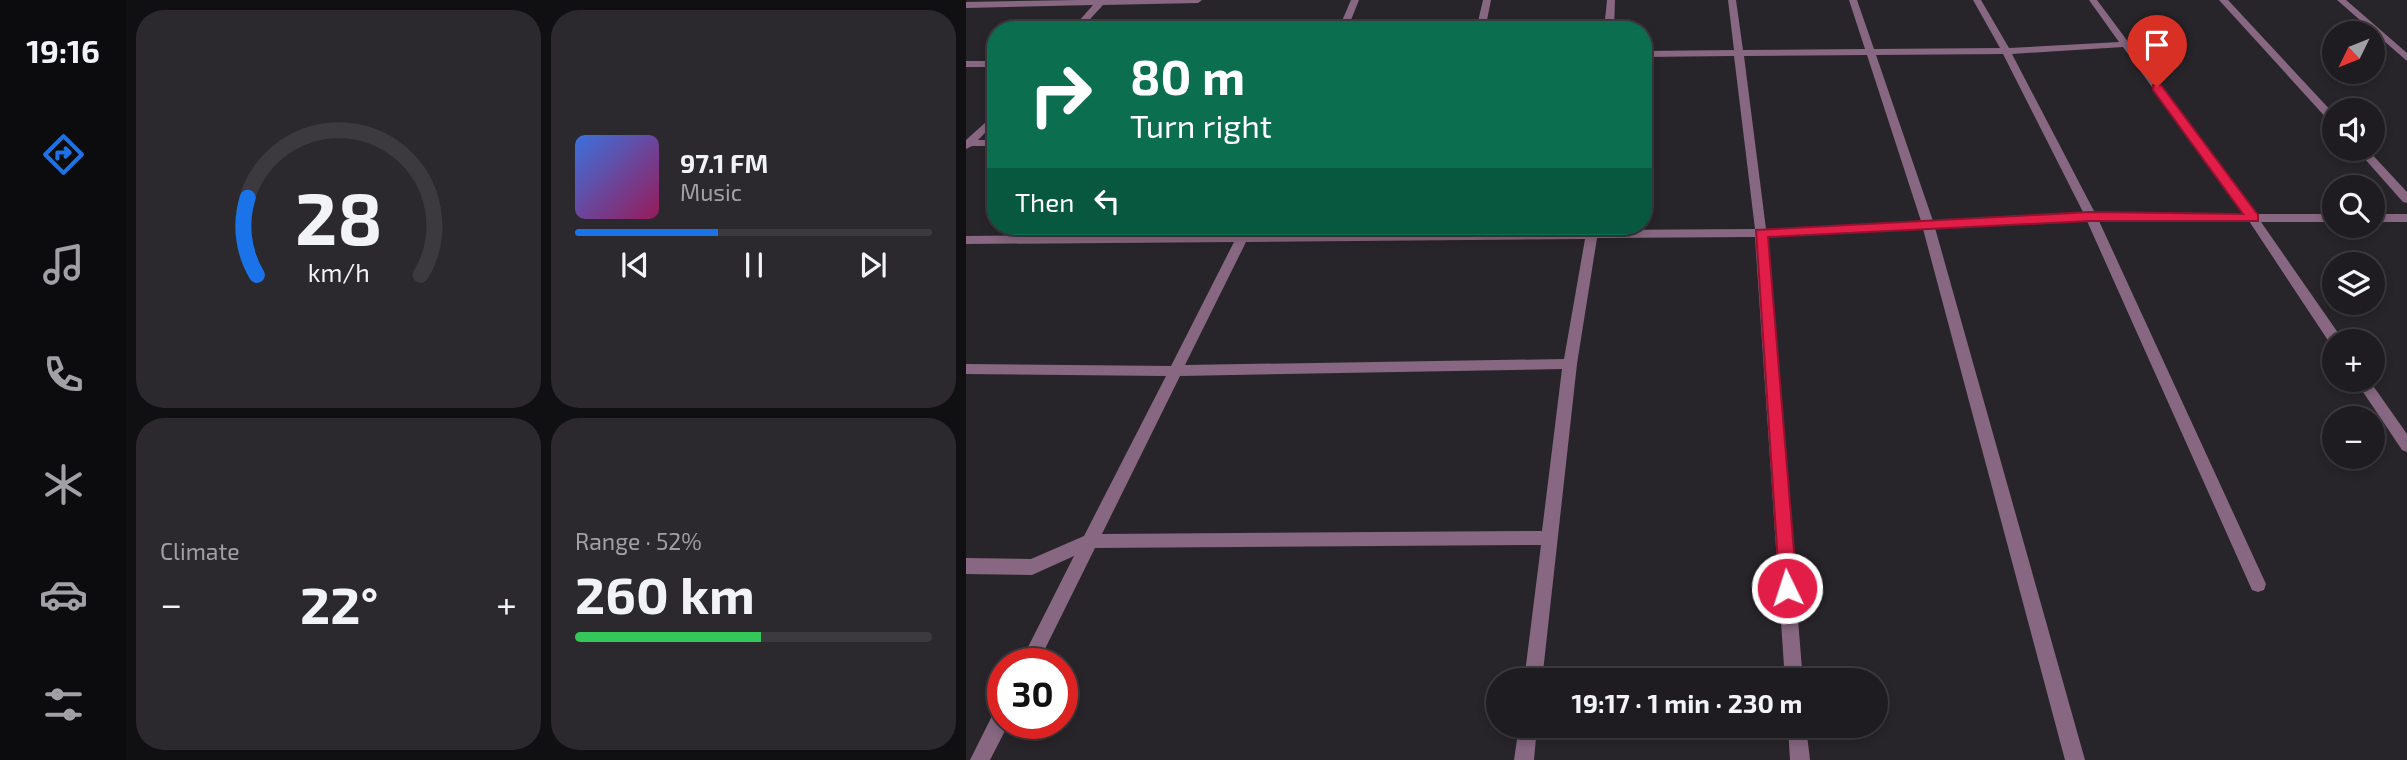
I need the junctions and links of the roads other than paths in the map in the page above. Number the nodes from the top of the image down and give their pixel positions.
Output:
1 (1198, 0) edge
2 (1355, 0) edge
3 (1488, 0) edge
4 (1611, 0) edge
5 (1732, 0) edge
6 (1853, 0) edge
7 (1978, 0) edge
8 (2093, 0) edge
9 (2223, 0) edge
10 (2341, 0) edge
11 (1100, 1) edge
12 (966, 5) edge
13 (1083, 21) edge
14 (1346, 21) edge
15 (1482, 21) edge
16 (1610, 21) edge
17 (2125, 44) junction
18 (2007, 51) junction
19 (1871, 52) junction
20 (1652, 54) edge
21 (1740, 55) junction
22 (2407, 58) edge
23 (966, 64) edge
24 (987, 64) edge
25 (2322, 107) edge
26 (987, 125) edge
27 (987, 143) edge
28 (967, 144) edge
29 (2372, 161) edge
30 (2407, 199) edge
31 (2090, 217) junction
32 (2253, 218) junction
33 (2322, 218) edge
34 (2385, 218) edge
35 (2407, 218) edge
36 (1928, 225) junction
37 (1652, 230) edge
38 (1761, 233) junction
39 (1165, 235) edge
40 (1243, 235) edge
41 (1591, 235) edge
42 (966, 240) edge
43 (2328, 329) edge
44 (1570, 365) junction
45 (966, 369) edge
46 (1175, 370) junction
47 (2370, 392) edge
48 (2407, 446) edge
49 (1549, 538) junction
50 (1091, 541) junction
51 (966, 566) edge
52 (2258, 584) dead end
53 (1037, 648) edge
54 (1534, 668) edge
55 (1793, 668) edge
56 (1527, 738) edge
57 (1798, 738) edge
58 (991, 739) edge
59 (980, 760) edge
60 (1524, 760) edge
61 (1800, 760) edge
62 (2075, 760) edge

1 - 11 street
2 - 14 street
3 - 15 street
4 - 16 street
5 - 21 street
6 - 19 street
7 - 18 street
8 - 17 street
9 - 25 street
10 - 22 street
11 - 12 street
11 - 13 street
17 - 18 street
17 - 32 street
18 - 19 street
18 - 31 street
19 - 21 street
19 - 36 street
20 - 21 street
21 - 38 street
23 - 24 street
26 - 28 street
27 - 28 street
29 - 30 street
31 - 32 street
31 - 36 street
31 - 52 street
32 - 33 street
32 - 43 street
34 - 35 street
36 - 38 street
36 - 62 street
37 - 38 street
38 - 55 street
39 - 42 street
40 - 46 street
41 - 44 street
44 - 46 street
44 - 49 street
45 - 46 street
46 - 50 street
47 - 48 street
49 - 50 street
49 - 54 street
50 - 51 street
50 - 53 street
56 - 60 street
57 - 61 street
58 - 59 street

